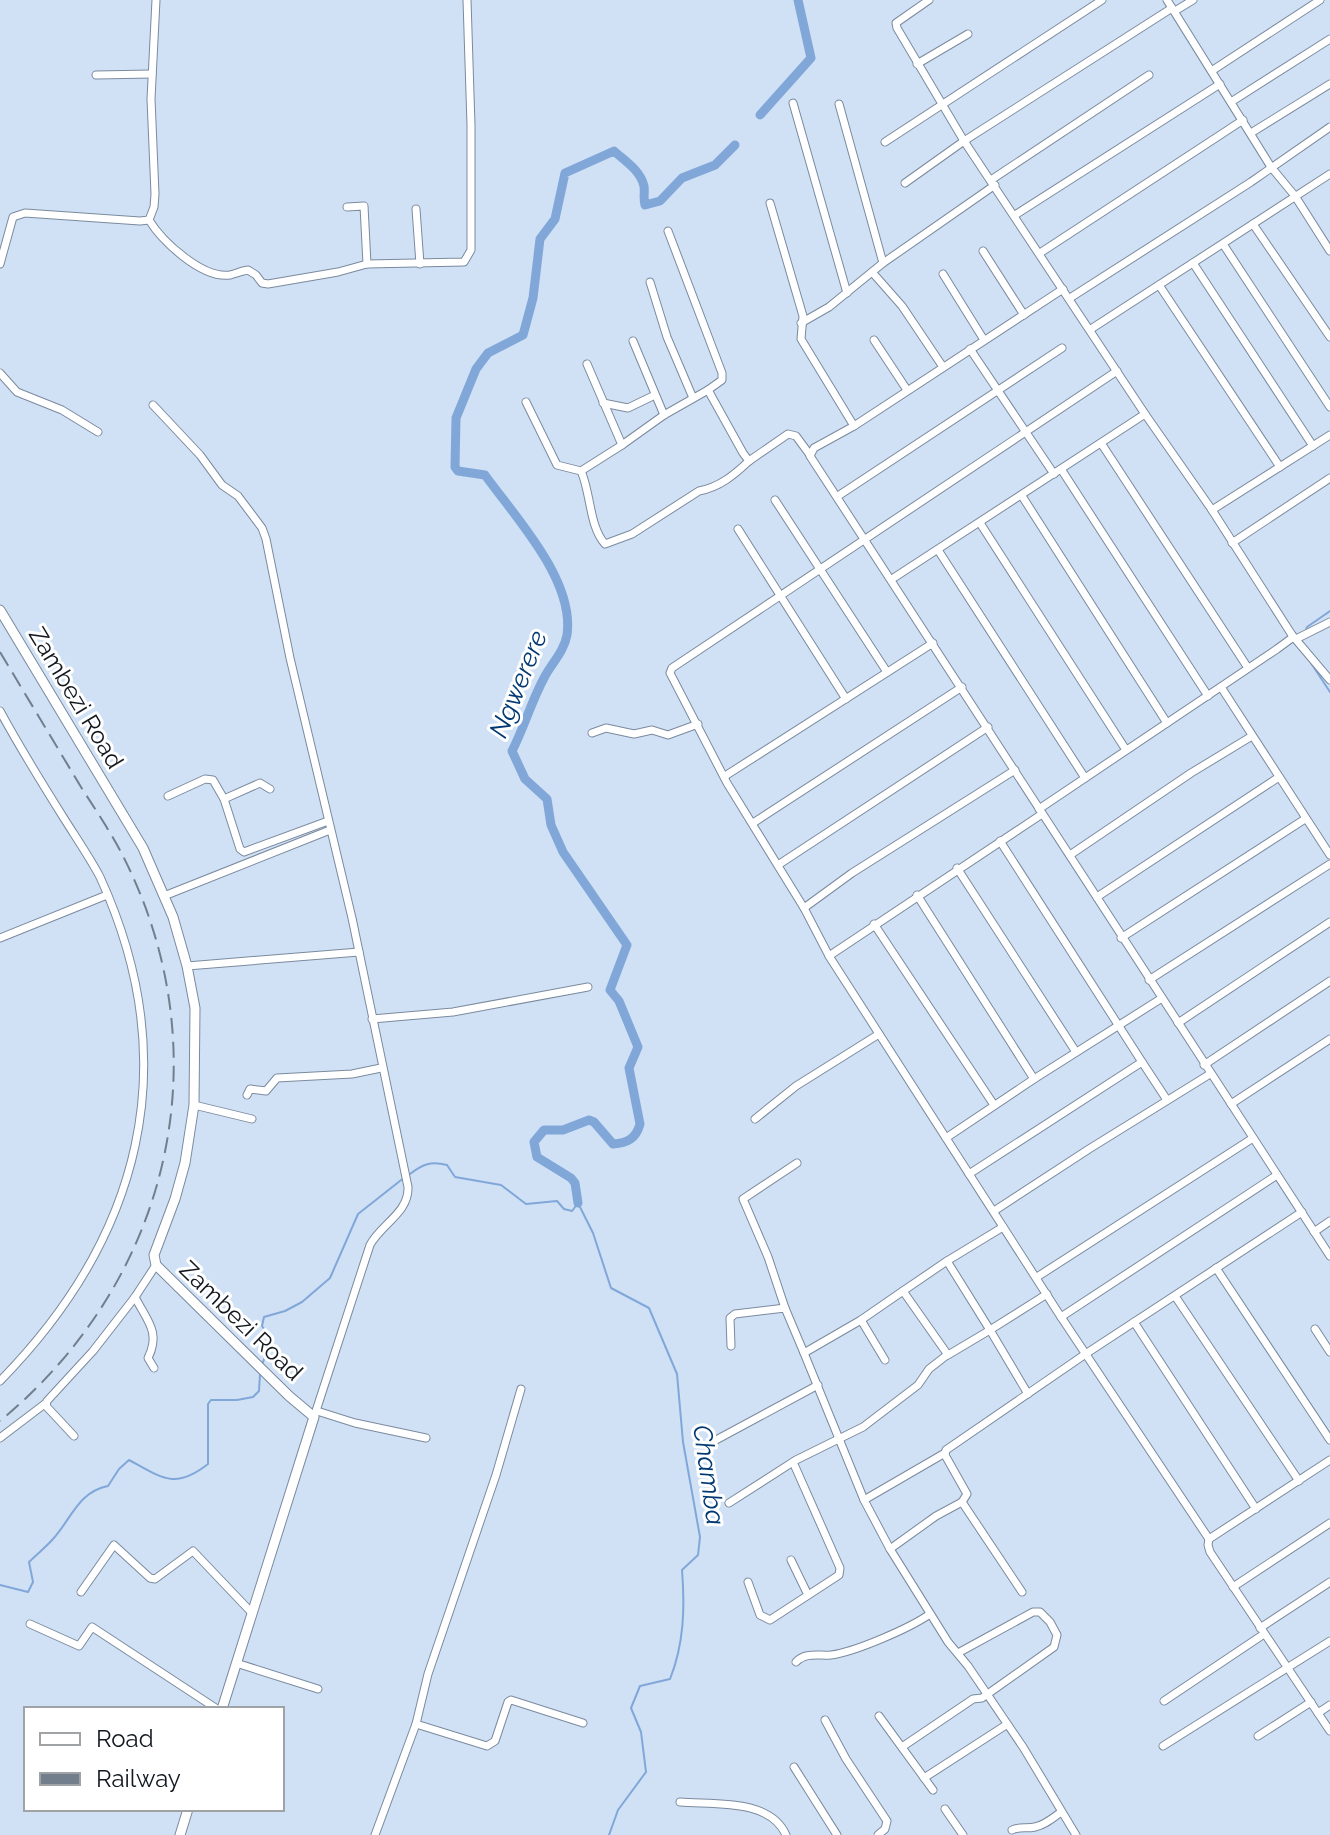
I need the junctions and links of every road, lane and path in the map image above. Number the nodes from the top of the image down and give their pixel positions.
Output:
1 (156, 0) edge
2 (467, 0) edge
3 (929, 0) edge
4 (1102, 0) edge
5 (1193, 0) edge
6 (1320, 0) edge
7 (1171, 6) edge
8 (968, 34) dead end
9 (1330, 39) edge
10 (917, 64) junction
11 (1213, 70) junction
12 (152, 74) junction
13 (96, 75) dead end
14 (1149, 75) dead end
15 (1220, 84) junction
16 (1330, 84) edge
17 (1231, 102) junction
18 (793, 103) dead end
19 (839, 104) dead end
20 (942, 107) junction
21 (1243, 120) junction
22 (1330, 127) edge
23 (1251, 133) junction
24 (964, 141) junction
25 (885, 142) dead end
26 (1271, 167) junction
27 (1327, 176) edge
28 (905, 183) dead end
29 (993, 183) junction
30 (1330, 187) edge
31 (1295, 196) junction
32 (770, 203) dead end
33 (347, 207) dead end
34 (416, 209) dead end
35 (1015, 215) junction
36 (149, 220) junction
37 (1253, 224) junction
38 (668, 231) dead end
39 (1223, 244) junction
40 (983, 251) dead end
41 (1330, 251) edge
42 (1040, 253) junction
43 (883, 263) junction
44 (1193, 263) junction
45 (0, 264) edge
46 (367, 264) junction
47 (420, 264) junction
48 (872, 272) junction
49 (943, 274) dead end
50 (650, 282) dead end
51 (1159, 285) junction
52 (1063, 289) junction
53 (847, 293) junction
54 (1070, 298) junction
55 (1024, 315) junction
56 (801, 323) junction
57 (1091, 329) junction
58 (1330, 337) edge
59 (874, 340) dead end
60 (984, 340) junction
61 (633, 341) dead end
62 (1062, 348) dead end
63 (970, 349) junction
64 (587, 364) dead end
65 (943, 367) junction
66 (1117, 371) junction
67 (0, 373) edge
68 (708, 390) junction
69 (907, 390) junction
70 (997, 392) junction
71 (655, 395) junction
72 (693, 398) junction
73 (526, 402) dead end
74 (603, 403) junction
75 (153, 405) dead end
76 (1330, 407) edge
77 (1145, 414) junction
78 (664, 415) junction
79 (854, 426) junction
80 (98, 432) dead end
81 (1026, 433) junction
82 (1330, 435) edge
83 (1101, 443) junction
84 (622, 445) junction
85 (1313, 446) junction
86 (810, 456) junction
87 (749, 461) junction
88 (1280, 467) junction
89 (1061, 469) junction
90 (581, 471) junction
91 (1054, 474) junction
92 (1330, 478) edge
93 (838, 496) junction
94 (1022, 496) junction
95 (775, 500) dead end
96 (1212, 510) junction
97 (980, 523) junction
98 (738, 529) dead end
99 (866, 539) junction
100 (1232, 543) junction
101 (938, 550) junction
102 (819, 570) junction
103 (892, 579) junction
104 (780, 595) junction
105 (0, 610) edge
106 (1330, 622) edge
107 (1294, 637) junction
108 (933, 643) junction
109 (1248, 668) junction
110 (887, 672) junction
111 (1329, 677) edge
112 (962, 687) junction
113 (1221, 687) junction
114 (1208, 696) junction
115 (846, 699) junction
116 (0, 711) edge
117 (1167, 723) junction
118 (698, 724) junction
119 (988, 727) junction
120 (592, 733) dead end
121 (1252, 736) junction
122 (1126, 750) junction
123 (1015, 770) junction
124 (725, 776) junction
125 (1279, 777) junction
126 (1085, 778) junction
127 (270, 789) dead end
128 (168, 796) dead end
129 (224, 799) junction
130 (1040, 811) junction
131 (1305, 819) junction
132 (753, 823) junction
133 (329, 825) junction
134 (1000, 841) junction
135 (1070, 855) junction
136 (1330, 855) edge
137 (1330, 864) edge
138 (778, 865) junction
139 (957, 868) junction
140 (107, 895) junction
141 (917, 895) junction
142 (164, 896) junction
143 (1097, 897) junction
144 (804, 908) junction
145 (1330, 922) edge
146 (874, 924) junction
147 (0, 938) edge
148 (1121, 938) junction
149 (359, 952) junction
150 (829, 956) junction
151 (187, 966) junction
152 (1149, 980) junction
153 (1330, 981) edge
154 (588, 987) dead end
155 (1162, 998) junction
156 (372, 1019) junction
157 (1178, 1023) junction
158 (1117, 1025) junction
159 (879, 1034) junction
160 (1330, 1039) edge
161 (1076, 1052) junction
162 (1142, 1062) junction
163 (1204, 1065) junction
164 (381, 1068) junction
165 (1210, 1074) junction
166 (1034, 1079) junction
167 (247, 1095) dead end
168 (1167, 1100) junction
169 (1231, 1104) junction
170 (194, 1105) junction
171 (994, 1105) junction
172 (252, 1119) dead end
173 (755, 1119) dead end
174 (946, 1138) junction
175 (1253, 1138) junction
176 (797, 1163) dead end
177 (969, 1174) junction
178 (1277, 1175) junction
179 (994, 1211) junction
180 (1302, 1212) junction
181 (1330, 1221) edge
182 (1003, 1227) junction
183 (1314, 1232) junction
184 (1330, 1256) edge
185 (947, 1261) junction
186 (156, 1265) junction
187 (1216, 1268) junction
188 (1037, 1277) junction
189 (903, 1291) junction
190 (1047, 1294) junction
191 (1175, 1296) junction
192 (135, 1297) junction
193 (785, 1308) junction
194 (1061, 1317) junction
195 (861, 1320) junction
196 (1134, 1322) junction
197 (1315, 1329) dead end
198 (990, 1330) junction
199 (731, 1346) dead end
200 (1330, 1352) edge
201 (804, 1353) junction
202 (1087, 1353) junction
203 (947, 1355) junction
204 (885, 1360) dead end
205 (154, 1368) dead end
206 (0, 1381) edge
207 (818, 1385) junction
208 (521, 1389) dead end
209 (1028, 1394) junction
210 (46, 1403) junction
211 (316, 1414) junction
212 (74, 1436) dead end
213 (0, 1438) edge
214 (426, 1438) dead end
215 (839, 1439) junction
216 (716, 1440) dead end
217 (1330, 1440) edge
218 (945, 1453) junction
219 (1330, 1460) edge
220 (793, 1462) junction
221 (1299, 1481) junction
222 (864, 1500) junction
223 (962, 1502) junction
224 (729, 1503) dead end
225 (1256, 1509) junction
226 (1330, 1523) edge
227 (1209, 1539) junction
228 (890, 1549) junction
229 (791, 1560) dead end
230 (748, 1582) dead end
231 (1330, 1582) edge
232 (1233, 1587) junction
233 (81, 1592) dead end
234 (1022, 1592) dead end
235 (808, 1595) junction
236 (252, 1613) junction
237 (930, 1614) junction
238 (30, 1624) dead end
239 (1262, 1631) junction
240 (1330, 1641) edge
241 (958, 1653) junction
242 (796, 1662) dead end
243 (236, 1663) junction
244 (1288, 1668) junction
245 (318, 1689) dead end
246 (987, 1693) junction
247 (1164, 1701) dead end
248 (1311, 1702) junction
249 (1330, 1705) edge
250 (217, 1707) edge
251 (221, 1707) edge
252 (1318, 1713) junction
253 (879, 1716) dead end
254 (825, 1720) dead end
255 (583, 1723) dead end
256 (416, 1724) junction
257 (1006, 1725) junction
258 (1330, 1731) edge
259 (1258, 1736) dead end
260 (1163, 1746) dead end
261 (902, 1747) junction
262 (794, 1767) dead end
263 (924, 1778) junction
264 (933, 1790) dead end
265 (680, 1802) dead end
266 (945, 1809) dead end
267 (187, 1811) edge
268 (1061, 1812) junction
269 (1012, 1830) dead end
270 (1072, 1833) edge
271 (180, 1835) edge
272 (375, 1835) edge
273 (786, 1835) edge
274 (837, 1835) edge
275 (878, 1835) edge
276 (963, 1835) edge

1 - 12 street
2 - 47 street
3 - 10 street
4 - 20 street
5 - 7 street
6 - 11 street
7 - 11 street
7 - 24 street
8 - 10 street
9 - 17 street
10 - 20 street
11 - 15 street
12 - 13 street
12 - 36 street
14 - 29 street
15 - 17 street
15 - 35 street
16 - 23 street
17 - 21 street
18 - 53 street
19 - 43 street
20 - 24 street
20 - 25 street
21 - 23 street
21 - 42 street
22 - 26 street
23 - 26 street
24 - 28 street
24 - 29 street
26 - 31 street
26 - 54 street
27 - 30 street
27 - 31 street
29 - 35 street
29 - 43 street
31 - 37 street
31 - 41 street
32 - 56 street
33 - 46 street
34 - 47 street
35 - 42 street
36 - 45 street
36 - 46 street
37 - 39 street
37 - 58 street
38 - 68 street
39 - 44 street
39 - 76 street
40 - 55 street
42 - 52 street
43 - 48 street
44 - 51 street
44 - 85 street
46 - 47 street
48 - 53 street
48 - 65 street
49 - 60 street
50 - 72 street
51 - 57 street
51 - 88 street
52 - 54 street
52 - 55 street
53 - 56 street
54 - 57 street
55 - 60 street
56 - 79 street
57 - 66 street
59 - 69 street
60 - 63 street
61 - 71 street
62 - 70 street
63 - 65 street
63 - 70 street
64 - 74 street
65 - 69 street
66 - 77 street
66 - 81 street
67 - 80 street
68 - 72 street
68 - 87 street
69 - 79 street
70 - 81 street
70 - 93 street
71 - 74 street
71 - 78 street
72 - 78 street
73 - 90 street
74 - 84 street
75 - 133 street
77 - 83 street
77 - 96 street
78 - 84 street
79 - 86 street
81 - 91 street
81 - 99 street
82 - 85 street
83 - 89 street
83 - 109 street
84 - 90 street
85 - 88 street
86 - 87 street
86 - 93 street
87 - 90 street
88 - 96 street
89 - 91 street
89 - 114 street
91 - 94 street
92 - 100 street
93 - 99 street
94 - 97 street
94 - 117 street
95 - 102 street
96 - 100 street
97 - 101 street
97 - 122 street
98 - 104 street
99 - 102 street
99 - 103 street
100 - 107 street
101 - 103 street
101 - 126 street
102 - 104 street
102 - 110 street
103 - 108 street
104 - 115 street
104 - 118 street
105 - 142 main road, Zambezi Road
106 - 107 street
107 - 109 street
107 - 111 street
108 - 110 street
108 - 112 street
109 - 113 street
110 - 115 street
112 - 119 street
112 - 132 street
113 - 114 street
113 - 121 street
114 - 117 street
115 - 124 street
116 - 140 street
117 - 122 street
118 - 120 street
118 - 124 street
119 - 123 street
119 - 138 street
121 - 125 street
121 - 135 street
122 - 126 street
123 - 130 street
123 - 144 street
124 - 132 street
125 - 131 street
125 - 143 street
126 - 130 street
127 - 129 street
128 - 129 street
129 - 133 street
130 - 134 street
130 - 135 street
131 - 136 street
131 - 148 street
132 - 138 street
133 - 142 street
133 - 149 street
134 - 139 street
134 - 158 street
135 - 143 street
137 - 152 street
138 - 144 street
139 - 141 street
139 - 161 street
140 - 147 street
140 - 206 street
141 - 146 street
141 - 166 street
142 - 151 main road, Zambezi Road
143 - 148 street
144 - 150 street
145 - 157 street
146 - 150 street
146 - 171 street
148 - 152 street
149 - 151 street
149 - 156 street
150 - 159 street
151 - 170 main road, Zambezi Road
152 - 155 street
153 - 163 street
154 - 156 street
155 - 157 street
155 - 158 street
156 - 164 street
157 - 163 street
158 - 161 street
158 - 162 street
159 - 173 street
159 - 174 street
160 - 169 street
161 - 166 street
162 - 168 street
162 - 177 street
163 - 165 street
164 - 167 street
164 - 211 street
165 - 168 street
165 - 169 street
166 - 171 street
168 - 179 street
169 - 175 street
170 - 172 street
170 - 186 main road, Zambezi Road
171 - 174 street
174 - 177 street
175 - 178 street
175 - 188 street
176 - 193 street
177 - 179 street
178 - 180 street
178 - 194 street
179 - 182 street
180 - 183 street
180 - 187 street
181 - 183 street
182 - 185 street
182 - 188 street
183 - 184 street
185 - 189 street
185 - 198 street
186 - 192 street
186 - 211 main road, Zambezi Road
187 - 191 street
187 - 217 street
188 - 190 street
189 - 195 street
189 - 203 street
190 - 194 street
190 - 198 street
191 - 196 street
191 - 221 street
192 - 205 street
192 - 210 street
193 - 199 street
193 - 201 street
194 - 202 street
195 - 201 street
195 - 204 street
196 - 202 street
196 - 225 street
197 - 200 street
198 - 203 street
198 - 209 street
201 - 207 street
202 - 209 street
202 - 227 street
203 - 215 street
207 - 215 street
207 - 216 street
208 - 256 street
209 - 218 street
210 - 212 street
210 - 213 street
211 - 214 street
211 - 236 main road
215 - 220 street
215 - 222 street
218 - 222 street
218 - 223 street
219 - 221 street
220 - 224 street
220 - 235 street
221 - 225 street
222 - 228 street
223 - 228 street
223 - 234 street
225 - 227 street
226 - 232 street
227 - 232 street
228 - 237 street
229 - 235 street
230 - 235 street
231 - 239 street
232 - 239 street
233 - 236 street
236 - 243 main road
237 - 241 street
237 - 242 street
238 - 250 street
239 - 244 street
239 - 247 street
240 - 244 street
241 - 246 street
241 - 246 street
243 - 245 street
243 - 251 main road
244 - 248 street
244 - 260 street
246 - 257 street
246 - 261 street
248 - 252 street
248 - 259 street
249 - 252 street
252 - 258 street
253 - 261 street
254 - 275 street
255 - 256 street
256 - 272 street
257 - 263 street
257 - 268 street
261 - 263 street
262 - 274 street
263 - 264 street
265 - 273 street
266 - 276 street
267 - 271 main road
268 - 269 street
268 - 270 street

